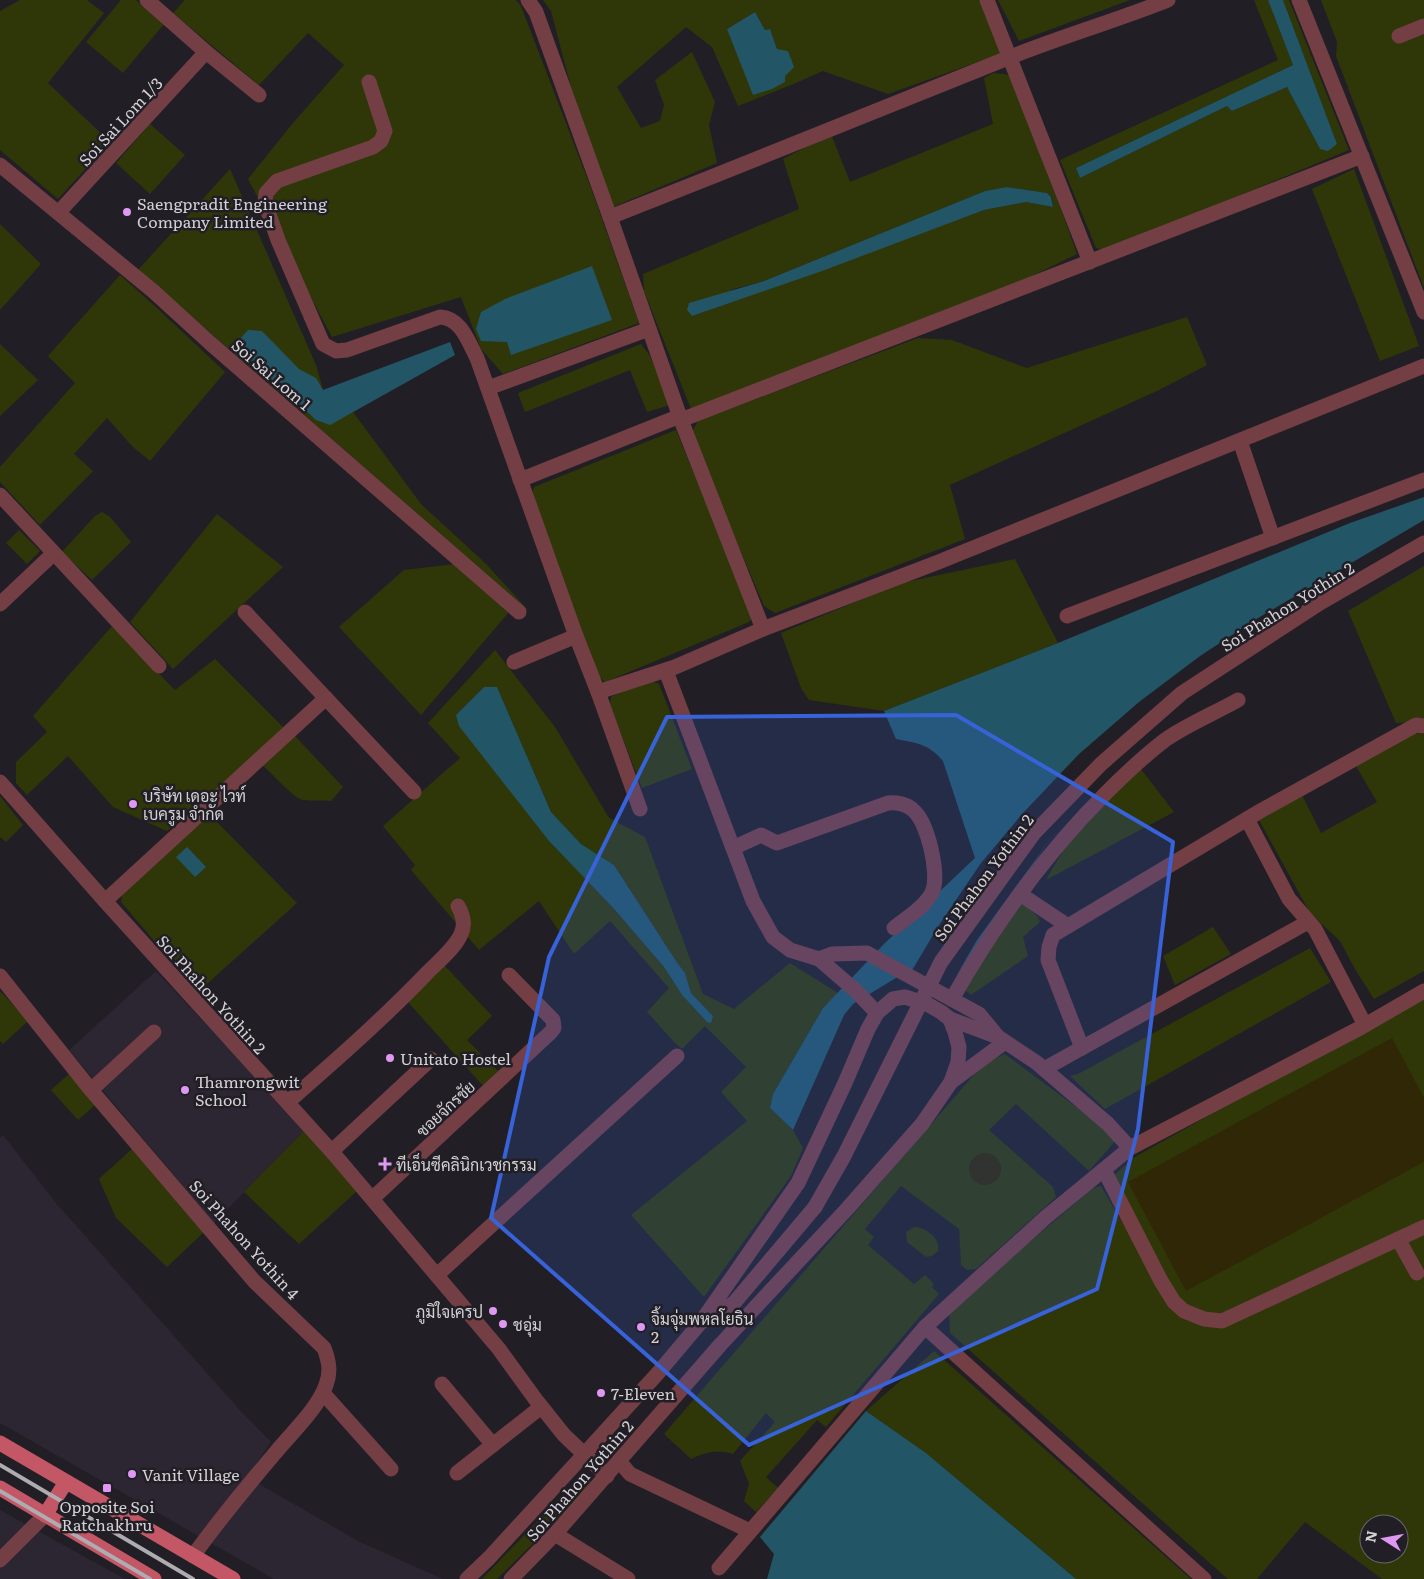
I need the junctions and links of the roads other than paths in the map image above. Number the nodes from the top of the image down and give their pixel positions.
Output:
1 (147, 0) edge
2 (528, 0) edge
3 (987, 0) edge
4 (1168, 0) edge
5 (1299, 0) edge
6 (1424, 26) edge
7 (1399, 36) dead end
8 (206, 52) junction
9 (1009, 57) junction
10 (369, 82) dead end
11 (260, 95) dead end
12 (1362, 156) junction
13 (2, 172) edge
14 (59, 212) junction
15 (610, 217) junction
16 (1090, 262) junction
17 (1424, 312) edge
18 (649, 329) junction
19 (1424, 366) edge
20 (488, 388) junction
21 (680, 418) junction
22 (1240, 441) junction
23 (520, 480) junction
24 (1424, 480) edge
25 (0, 495) edge
26 (1273, 538) junction
27 (1424, 543) edge
28 (53, 554) junction
29 (0, 604) edge
30 (245, 612) dead end
31 (519, 612) dead end
32 (1067, 616) dead end
33 (764, 629) junction
34 (576, 636) junction
35 (514, 662) dead end
36 (159, 666) dead end
37 (666, 671) junction
38 (598, 692) junction
39 (326, 698) junction
40 (1238, 700) dead end
41 (1424, 726) edge
42 (0, 782) edge
43 (414, 792) dead end
44 (640, 810) dead end
45 (1248, 818) junction
46 (732, 848) junction
47 (1020, 894) junction
48 (105, 901) junction
49 (458, 906) dead end
50 (1308, 922) junction
51 (1068, 926) junction
52 (894, 928) dead end
53 (819, 959) junction
54 (0, 976) edge
55 (509, 976) dead end
56 (1424, 991) edge
57 (952, 999) junction
58 (872, 1008) junction
59 (950, 1019) junction
60 (1365, 1025) junction
61 (154, 1032) dead end
62 (1002, 1040) junction
63 (1082, 1048) junction
64 (677, 1056) dead end
65 (431, 1059) dead end
66 (1044, 1069) junction
67 (951, 1082) junction
68 (91, 1090) junction
69 (288, 1102) junction
70 (1130, 1148) junction
71 (332, 1151) junction
72 (1104, 1170) junction
73 (373, 1198) junction
74 (1424, 1227) edge
75 (1398, 1239) junction
76 (1417, 1273) dead end
77 (437, 1275) junction
78 (734, 1303) junction
79 (701, 1322) junction
80 (925, 1327) junction
81 (721, 1344) junction
82 (442, 1384) dead end
83 (323, 1394) junction
84 (542, 1407) junction
85 (0, 1443) edge
86 (492, 1445) junction
87 (584, 1455) junction
88 (619, 1461) junction
89 (391, 1469) dead end
90 (457, 1473) dead end
91 (606, 1476) junction
92 (66, 1482) junction
93 (0, 1488) edge
94 (46, 1515) junction
95 (750, 1531) junction
96 (555, 1534) junction
97 (192, 1556) junction
98 (0, 1560) edge
99 (720, 1568) dead end
100 (520, 1576) edge
101 (154, 1579) edge
102 (233, 1579) edge
103 (467, 1579) edge
104 (628, 1579) edge
105 (1204, 1579) edge

1 - 8 street
2 - 15 street
3 - 9 street
4 - 9 street
5 - 12 street
6 - 7 street
8 - 11 street
8 - 14 street, Soi Sai Lom 1/3
9 - 15 street
9 - 16 street
10 - 20 street
12 - 16 street
12 - 17 street
13 - 14 street, Soi Sai Lom 1
14 - 31 street, Soi Sai Lom 1
15 - 18 street
16 - 21 street
18 - 20 street
18 - 21 street
19 - 22 street
20 - 23 street
21 - 23 street
21 - 33 street
22 - 26 street
22 - 33 street
23 - 34 street
24 - 26 street
25 - 28 street
26 - 32 street
27 - 78 street, Soi Phahon Yothin 2, bridge
28 - 29 street
28 - 36 street
30 - 39 street
33 - 37 street
34 - 35 street
34 - 38 street
37 - 38 street
37 - 46 street
38 - 44 street
39 - 43 street
39 - 48 street
40 - 47 street
41 - 45 street
42 - 48 street, Soi Phahon Yothin 2
45 - 50 street
45 - 51 street
46 - 52 street
46 - 53 street
47 - 51 street
47 - 57 street
48 - 69 street, Soi Phahon Yothin 2
49 - 69 street
50 - 60 street
50 - 63 street
51 - 63 street
53 - 57 street
53 - 58 street
54 - 68 street, Soi Phahon Yothin 4
55 - 73 street, ซอยจักรชัย
56 - 60 street
57 - 62 street
58 - 59 street
58 - 79 street
59 - 62 street
59 - 67 street
60 - 70 street
61 - 68 street
62 - 66 street
62 - 67 street
63 - 66 street
64 - 77 street
65 - 71 street
66 - 70 street
67 - 81 street
68 - 83 street, Soi Phahon Yothin 4
69 - 71 street, Soi Phahon Yothin 2
70 - 72 street
71 - 73 street, Soi Phahon Yothin 2
72 - 75 street
72 - 80 street
73 - 77 street, Soi Phahon Yothin 2
74 - 75 street
75 - 76 street
77 - 84 street, Soi Phahon Yothin 2
78 - 79 street, Soi Phahon Yothin 2
78 - 81 street, Soi Phahon Yothin 2
79 - 87 street, Soi Phahon Yothin 2
80 - 95 street
80 - 105 street
81 - 88 street, Soi Phahon Yothin 2
82 - 86 street
83 - 89 street
83 - 97 street, Soi Phahon Yothin 4
84 - 86 street
84 - 87 street, Soi Phahon Yothin 2
85 - 92 main road
86 - 90 street
87 - 91 street
87 - 103 street, Soi Phahon Yothin 2
88 - 91 street, Soi Phahon Yothin 2
88 - 95 street
91 - 96 street, Soi Phahon Yothin 2
92 - 94 main road
92 - 97 main road
93 - 94 main road
94 - 98 street
94 - 101 main road
95 - 99 street
96 - 100 street, Soi Phahon Yothin 2
96 - 104 street
97 - 102 main road

